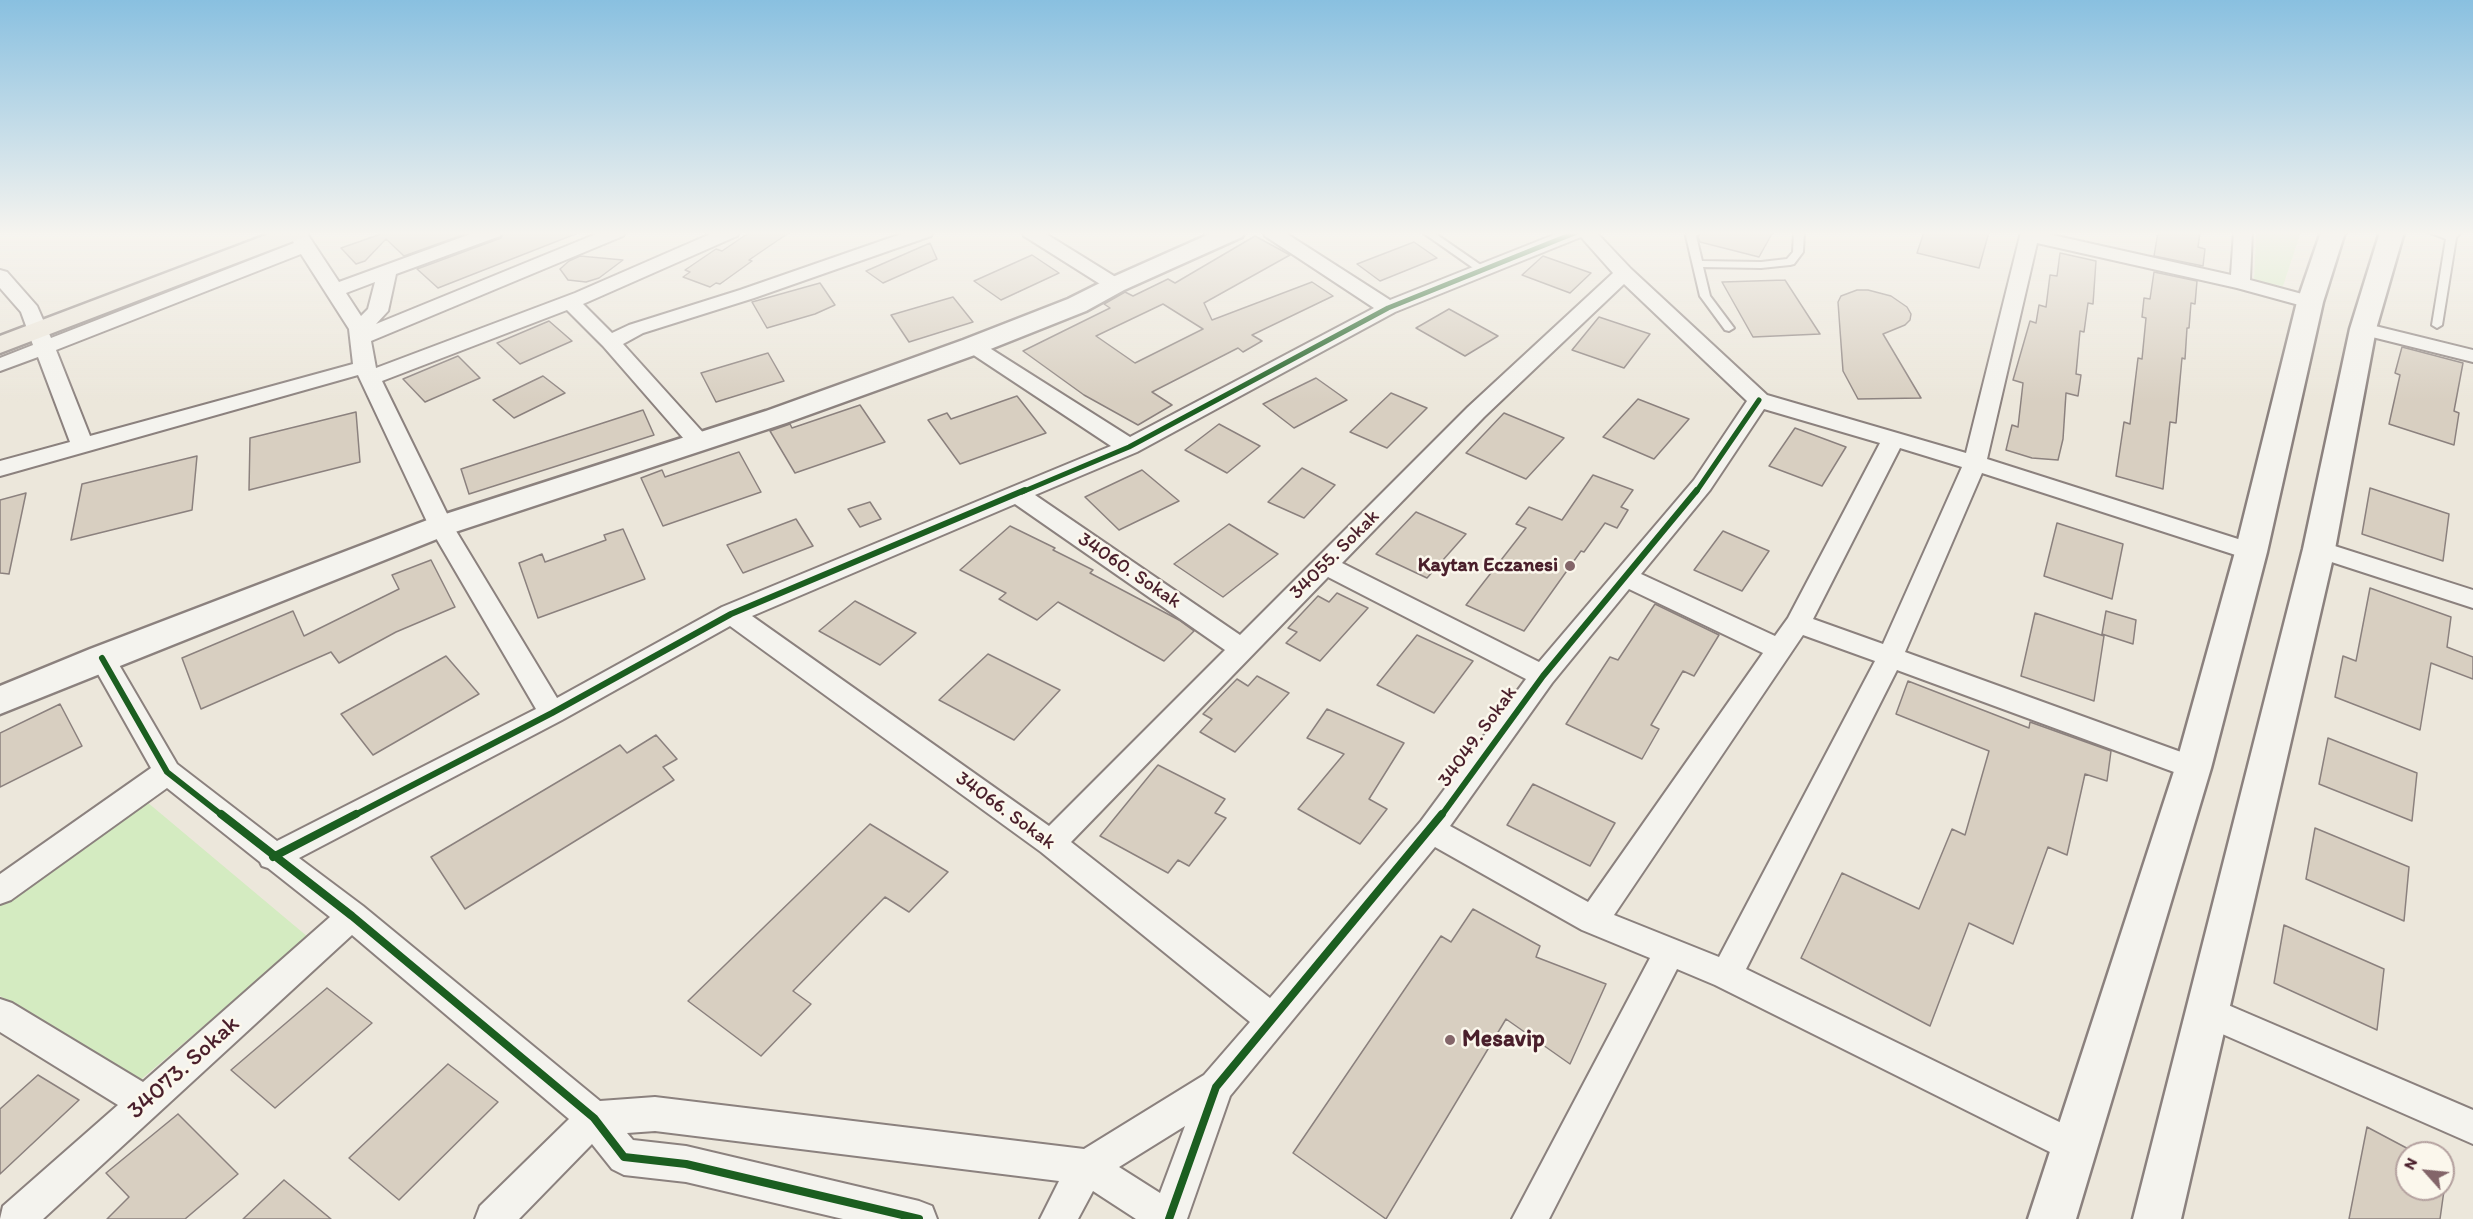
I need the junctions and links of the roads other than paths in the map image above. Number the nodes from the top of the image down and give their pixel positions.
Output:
1 (9, 289) edge
2 (125, 289) edge
3 (151, 289) edge
4 (337, 289) edge
5 (383, 289) edge
6 (473, 289) edge
7 (600, 289) edge
8 (761, 289) edge
9 (1108, 289) edge
10 (1359, 289) edge
11 (1436, 289) edge
12 (1607, 289) edge
13 (1641, 289) edge
14 (1703, 289) edge
15 (2016, 289) edge
16 (2262, 289) edge
17 (2314, 289) edge
18 (2375, 289) edge
19 (2443, 289) edge
20 (334, 290) joint
21 (570, 302) junction
22 (2310, 302) junction
23 (1388, 308) junction
24 (0, 321) edge
25 (2437, 325) dead end
26 (1729, 328) dead end
27 (2363, 328) junction
28 (39, 329) junction
29 (359, 334) junction
30 (610, 342) junction
31 (0, 345) edge
32 (973, 346) junction
33 (2473, 356) edge
34 (0, 365) edge
35 (368, 373) junction
36 (1759, 400) junction
37 (1894, 438) junction
38 (699, 442) junction
39 (83, 446) junction
40 (1129, 447) junction
41 (1975, 462) junction
42 (0, 469) edge
43 (1015, 493) junction
44 (441, 526) junction
45 (2319, 549) junction
46 (2251, 552) junction
47 (1325, 565) junction
48 (1625, 577) junction
49 (2473, 599) edge
50 (730, 614) junction
51 (1798, 623) junction
52 (1242, 649) junction
53 (1781, 650) junction
54 (1890, 657) junction
55 (102, 658) junction
56 (1543, 676) junction
57 (0, 701) edge
58 (552, 712) junction
59 (2193, 768) junction
60 (167, 772) junction
61 (1431, 830) junction
62 (1051, 843) junction
63 (273, 857) junction
64 (0, 891) edge
65 (352, 916) junction
66 (1593, 920) junction
67 (1670, 951) junction
68 (1726, 975) junction
69 (2207, 1011) junction
70 (0, 1014) edge
71 (1271, 1019) junction
72 (1216, 1087) junction
73 (146, 1103) junction
74 (594, 1118) junction
75 (2473, 1127) edge
76 (2076, 1148) junction
77 (1087, 1167) junction
78 (16, 1219) edge
79 (493, 1219) edge
80 (919, 1219) edge
81 (1058, 1219) edge
82 (1169, 1219) edge
83 (1530, 1219) edge
84 (2052, 1219) edge
85 (2157, 1219) edge

1 - 28 street
2 - 28 main road
3 - 28 main road
4 - 20 street
5 - 29 street
6 - 29 street
7 - 21 street
8 - 30 street
9 - 32 main road
10 - 23 street
11 - 23 street
12 - 47 street, 34055. Sokak
13 - 36 street
14 - 26 lane
15 - 41 street
16 - 22 street
17 - 22 main road
18 - 27 main road
19 - 25 lane
20 - 29 street
21 - 30 street
21 - 35 street
22 - 46 main road
23 - 40 street
24 - 28 main road
27 - 33 street
27 - 45 main road
28 - 31 main road
28 - 34 street
28 - 39 street
29 - 35 street
30 - 38 street
32 - 38 main road
32 - 40 street
35 - 39 street
35 - 44 street
36 - 37 street
36 - 48 street, 34049. Sokak
37 - 41 street
37 - 51 street
38 - 44 main road
39 - 42 street
40 - 43 street
41 - 46 street
41 - 54 street
43 - 50 street
43 - 52 street, 34060. Sokak
44 - 55 main road
44 - 58 street
45 - 49 street
45 - 69 main road
46 - 59 main road
47 - 52 street, 34055. Sokak
47 - 56 street
48 - 53 street
48 - 56 street, 34049. Sokak
50 - 58 street
50 - 62 street, 34066. Sokak
51 - 53 street
51 - 54 street
52 - 62 street, 34055. Sokak
53 - 66 street
54 - 59 street
54 - 68 street
55 - 57 main road
55 - 60 street
56 - 61 street, 34049. Sokak
58 - 63 street
59 - 76 main road
60 - 63 street
60 - 64 street
61 - 66 street
61 - 71 street, 34049. Sokak
62 - 71 street, 34066. Sokak
63 - 65 street
65 - 73 street, 34073. Sokak
65 - 74 street
66 - 67 street
67 - 68 street
67 - 83 street
68 - 76 street
69 - 75 street
69 - 85 main road
70 - 73 street
71 - 72 street, 34049. Sokak
72 - 77 street
72 - 82 street
73 - 78 street, 34073. Sokak
74 - 77 street
74 - 79 street
74 - 80 street
76 - 84 main road
77 - 81 street
77 - 82 street

